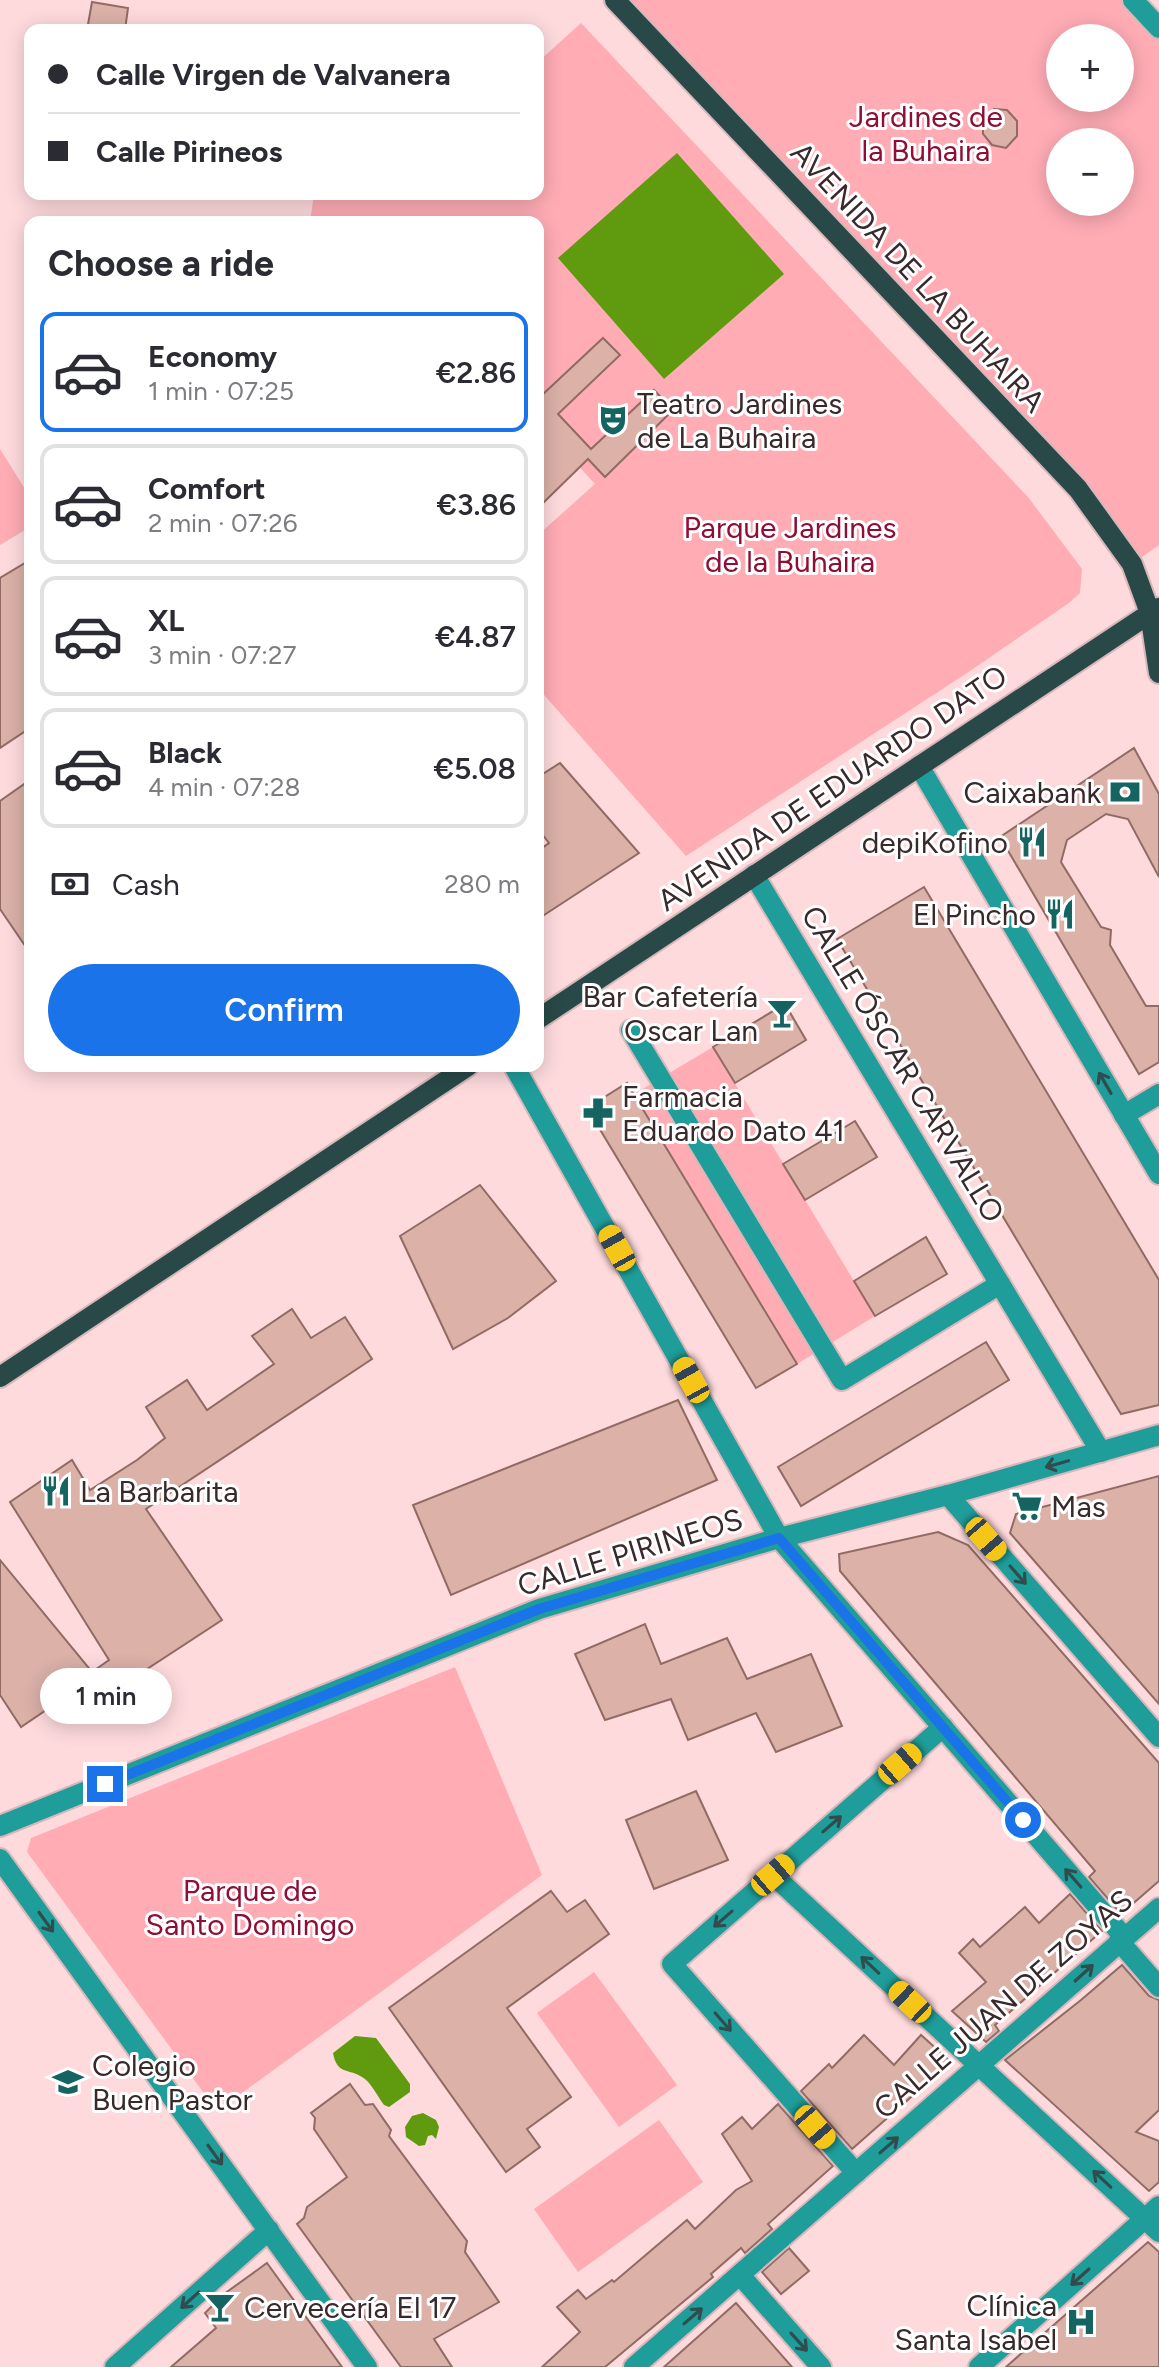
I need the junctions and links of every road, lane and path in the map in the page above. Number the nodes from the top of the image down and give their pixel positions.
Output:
1 (615, 0) edge
2 (1133, 0) edge
3 (1159, 28) edge
4 (1156, 614) edge
5 (1159, 673) edge
6 (919, 766) junction
7 (754, 875) junction
8 (544, 1015) edge
9 (631, 1030) dead end
10 (459, 1072) edge
11 (517, 1072) edge
12 (1159, 1094) edge
13 (1124, 1115) junction
14 (1159, 1174) edge
15 (1000, 1284) junction
16 (0, 1377) edge
17 (1159, 1435) edge
18 (1101, 1452) junction
19 (948, 1495) junction
20 (779, 1538) junction
21 (943, 1727) junction
22 (1159, 1737) edge
23 (0, 1826) edge
24 (0, 1859) edge
25 (773, 1875) junction
26 (1159, 1908) edge
27 (1121, 1939) junction
28 (1159, 1987) edge
29 (979, 2066) junction
30 (856, 2173) junction
31 (1154, 2219) edge
32 (269, 2230) junction
33 (740, 2275) junction
34 (115, 2367) edge
35 (367, 2367) edge
36 (634, 2367) edge
37 (821, 2367) edge
38 (979, 2367) edge

1 - 4 main road, AVENIDA DE LA BUHAIRA
2 - 3 street
4 - 5 main road, AVENIDA DE LA BUHAIRA
4 - 6 main road, AVENIDA DE EDUARDO DATO
6 - 7 main road, AVENIDA DE EDUARDO DATO
13 -> 6 street
7 - 8 main road, AVENIDA DE EDUARDO DATO
7 - 15 street, CALLE ÓSCAR CARVALLO
9 - 15 street
10 - 16 main road
11 - 20 street
12 - 13 street
13 - 14 street
15 - 18 street, CALLE ÓSCAR CARVALLO
17 - 18 street, CALLE PIRINEOS
18 -> 19 street, CALLE PIRINEOS
19 - 20 street, CALLE PIRINEOS
19 -> 22 street
20 - 21 street
20 - 23 street, CALLE PIRINEOS
25 -> 21 street
27 -> 21 street
24 -> 32 street
29 -> 25 street
25 -> 30 street
26 - 27 street, CALLE JUAN DE ZOYAS
27 - 28 street
29 -> 27 street, CALLE JUAN DE ZOYAS
30 -> 29 street, CALLE JUAN DE ZOYAS
31 -> 29 street
30 - 33 street, CALLE JUAN DE ZOYAS
31 -> 38 street
32 -> 34 street
32 - 35 street
36 -> 33 street, CALLE JUAN DE ZOYAS
33 -> 37 street

